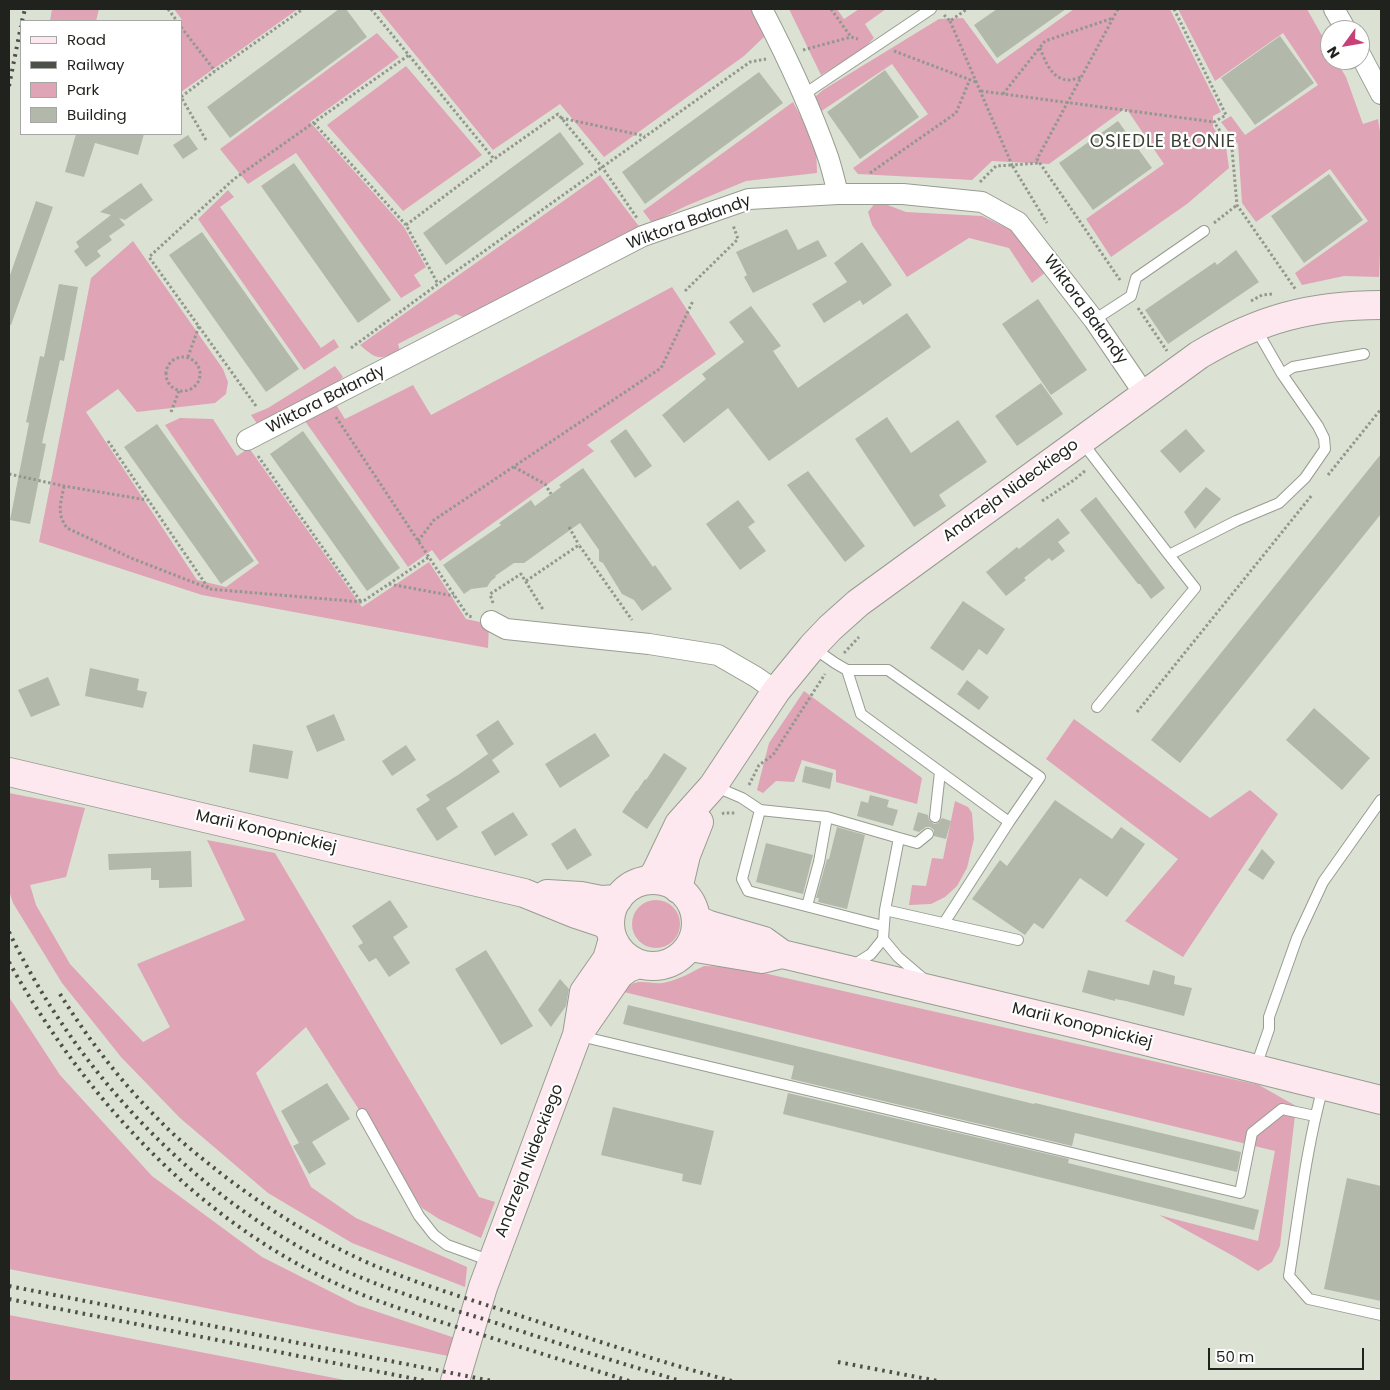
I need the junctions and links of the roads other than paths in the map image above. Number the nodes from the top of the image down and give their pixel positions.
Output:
1 (762, 9) edge
2 (932, 9) edge
3 (1334, 9) edge
4 (1340, 20) edge
5 (1368, 70) edge
6 (1381, 94) edge
7 (803, 95) junction
8 (838, 194) junction
9 (1203, 231) road end
10 (1381, 305) edge
11 (1250, 315) junction
12 (1094, 320) junction
13 (1364, 354) dead end
14 (1282, 374) junction
15 (1144, 395) junction
16 (247, 440) road end
17 (1081, 441) junction
18 (1169, 555) junction
19 (491, 620) road end
20 (812, 647) junction
21 (847, 670) junction
22 (776, 691) junction
23 (1097, 707) dead end
24 (9, 772) edge
25 (940, 772) junction
26 (713, 786) junction
27 (1381, 800) edge
28 (760, 810) junction
29 (935, 816) dead end
30 (827, 817) junction
31 (1009, 822) junction
32 (928, 834) dead end
33 (899, 838) junction
34 (650, 880) junction
35 (678, 889) junction
36 (524, 893) junction
37 (618, 899) junction
38 (807, 906) junction
39 (885, 910) junction
40 (696, 919) junction
41 (944, 923) junction
42 (883, 926) junction
43 (612, 933) junction
44 (883, 939) junction
45 (1018, 940) dead end
46 (690, 947) junction
47 (782, 954) junction
48 (639, 964) junction
49 (842, 969) junction
50 (936, 991) junction
51 (577, 1035) junction
52 (1255, 1070) junction
53 (1323, 1086) junction
54 (1381, 1100) edge
55 (362, 1114) dead end
56 (1315, 1116) junction
57 (492, 1261) junction
58 (1381, 1315) edge
59 (456, 1381) edge

1 - 7 street
2 - 7 lane
3 - 4 street
5 - 6 street
7 - 8 street
8 - 12 street, Wiktora Bałandy
8 - 16 street, Wiktora Bałandy
9 - 12 lane
10 - 11 street, Andrzeja Nideckiego
11 - 14 lane
11 - 15 street, Andrzeja Nideckiego
12 - 15 street, Wiktora Bałandy
13 - 14 lane
14 - 18 lane
15 - 17 street, Andrzeja Nideckiego
17 - 18 lane
17 - 20 street, Andrzeja Nideckiego
18 - 23 lane
19 - 22 street
20 - 21 lane
20 - 22 street, Andrzeja Nideckiego
21 - 25 lane
21 - 31 lane
22 - 26 street, Andrzeja Nideckiego
24 - 36 street, Marii Konopnickiej
25 - 29 lane
25 - 31 lane
26 - 28 lane
26 - 34 street, Andrzeja Nideckiego
26 - 35 street, Andrzeja Nideckiego
27 - 52 lane
28 - 30 lane
28 - 38 lane
30 - 33 lane
30 - 38 lane
31 - 41 lane
32 - 33 lane
33 - 39 lane
34 - 35 street
34 - 37 street
35 - 40 street
36 - 37 street, Marii Konopnickiej
36 - 43 street, Marii Konopnickiej
37 - 43 street
38 - 42 lane
39 - 41 lane
39 - 42 lane
40 - 46 street
40 - 47 street, Marii Konopnickiej
41 - 45 lane
42 - 44 lane
43 - 48 street
43 - 51 street, Andrzeja Nideckiego
44 - 49 lane
44 - 50 lane
46 - 47 street, Marii Konopnickiej
46 - 48 street
47 - 49 street, Marii Konopnickiej
48 - 51 street, Andrzeja Nideckiego
49 - 50 street, Marii Konopnickiej
50 - 52 street, Marii Konopnickiej
51 - 56 lane
51 - 57 street, Andrzeja Nideckiego
52 - 53 street, Marii Konopnickiej
53 - 54 street, Marii Konopnickiej
53 - 56 lane
55 - 57 lane
56 - 58 lane
57 - 59 street, Andrzeja Nideckiego

